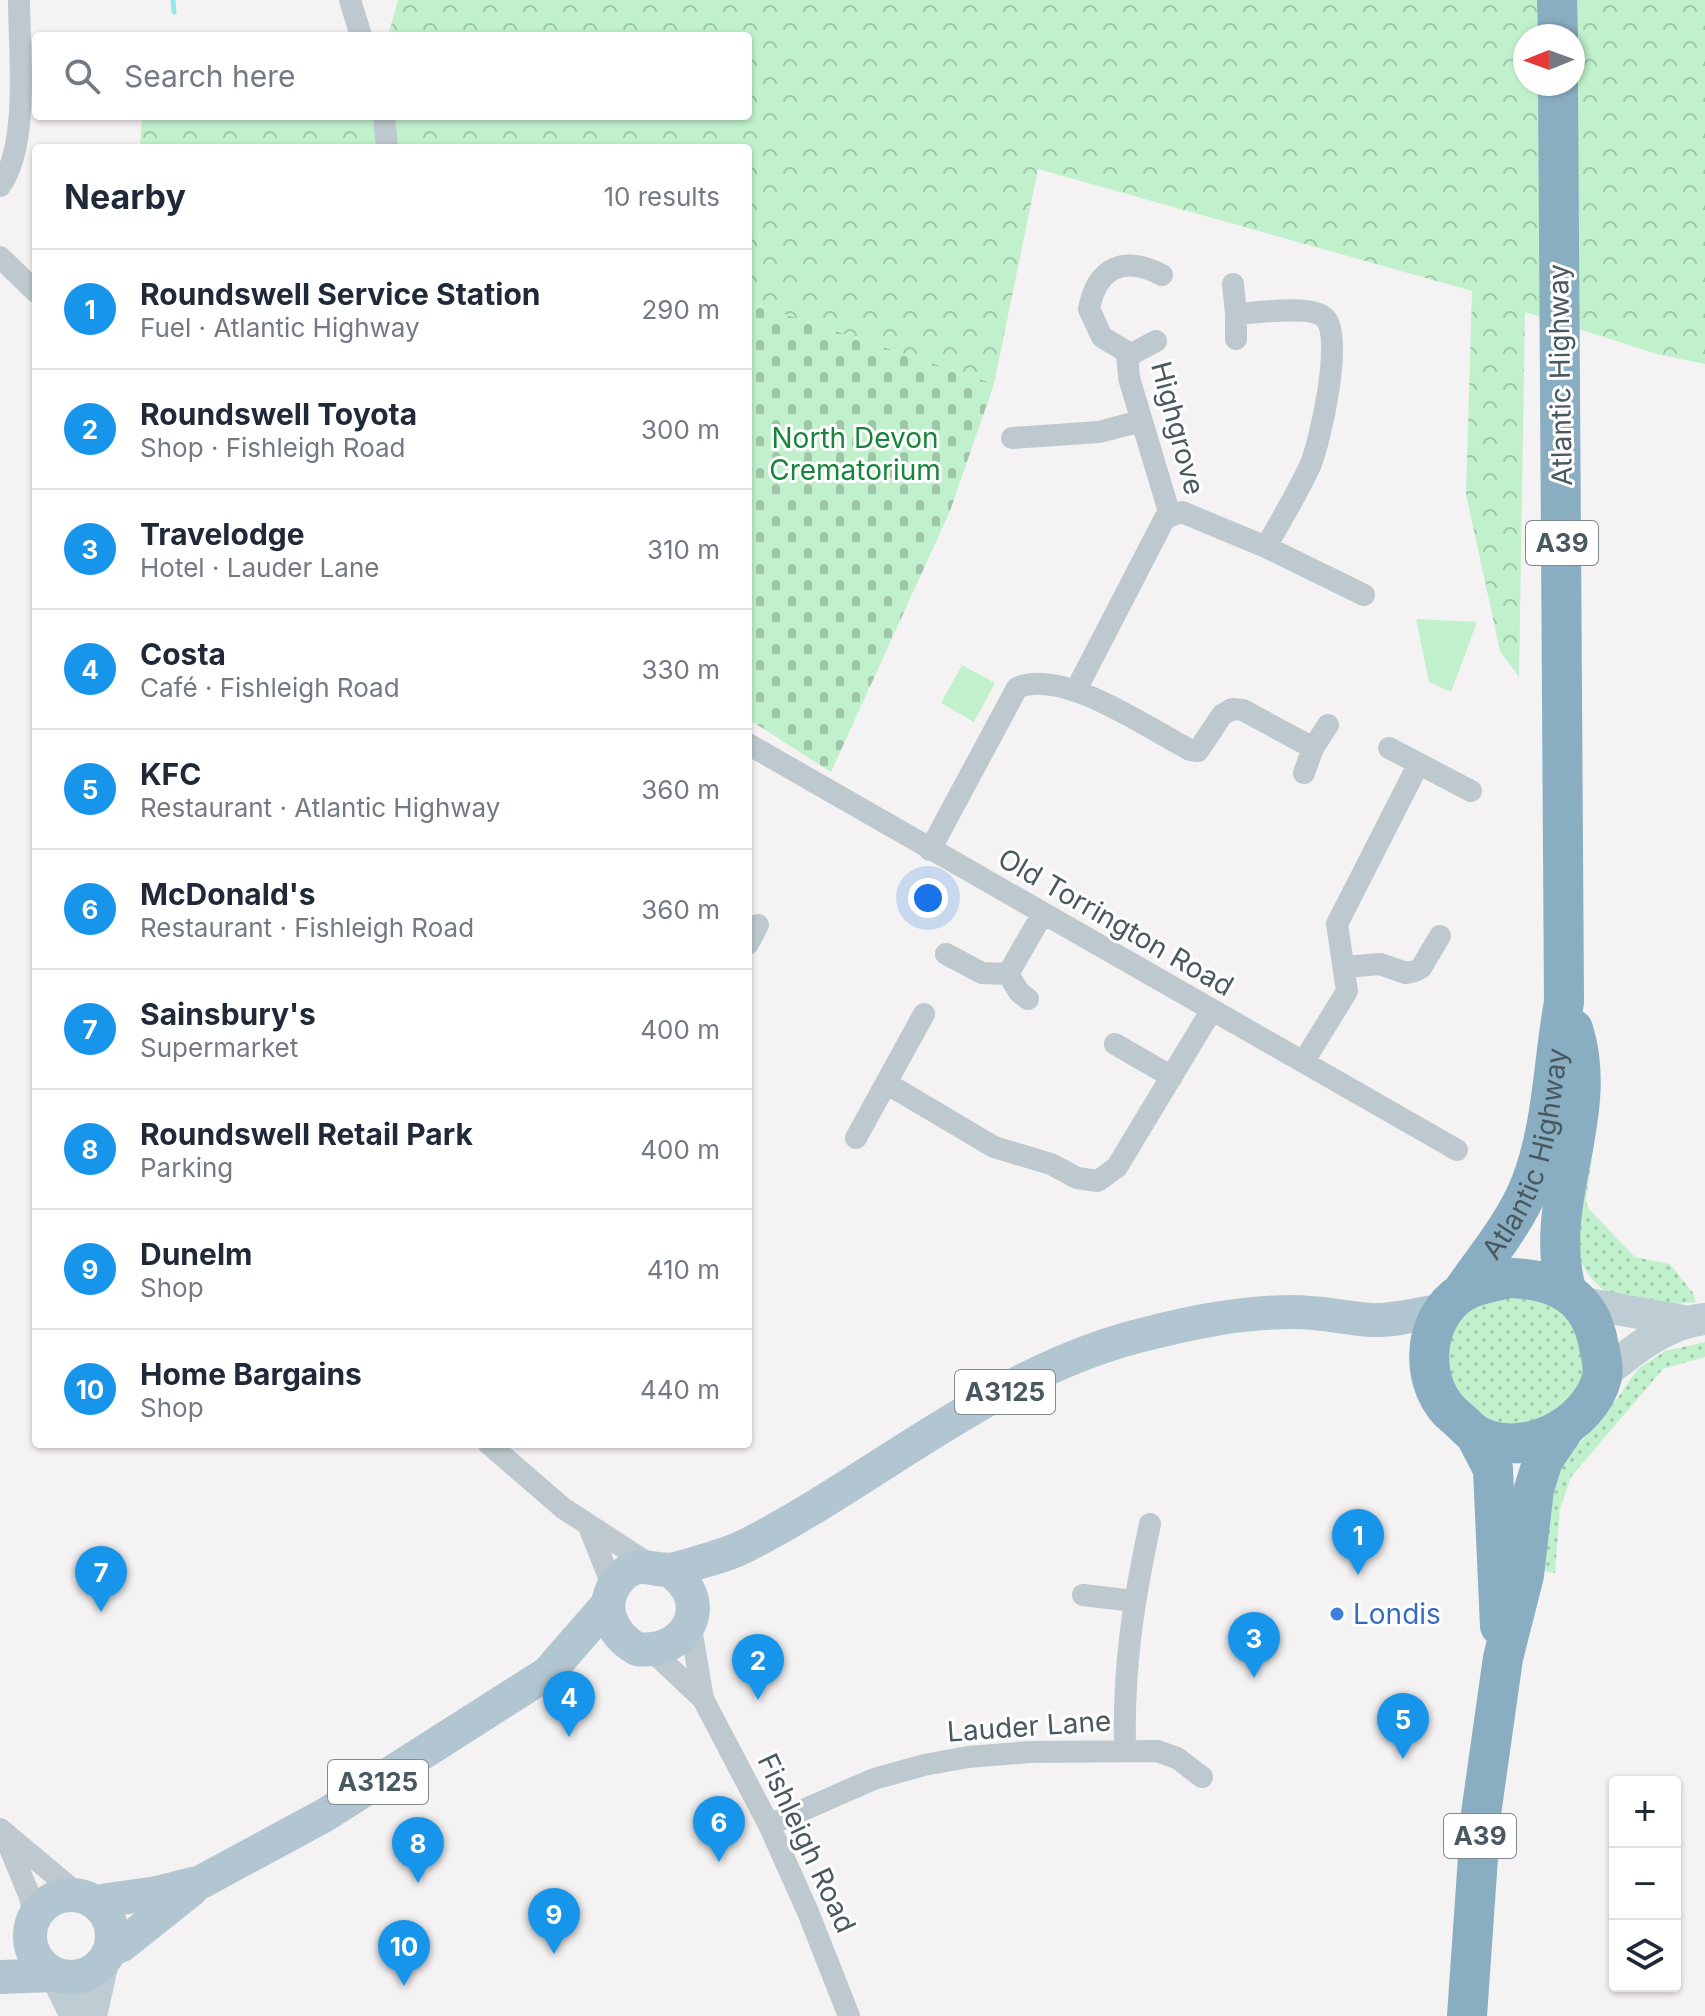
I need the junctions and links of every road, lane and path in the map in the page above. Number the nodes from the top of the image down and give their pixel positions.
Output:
1 (19, 0) edge
2 (350, 0) edge
3 (1557, 0) edge
4 (1558, 24) edge
5 (360, 32) edge
6 (1558, 96) edge
7 (384, 120) edge
8 (387, 144) edge
9 (0, 186) edge
10 (0, 257) edge
11 (1162, 275) dead end
12 (1233, 284) dead end
13 (32, 288) edge
14 (1236, 314) junction
15 (1236, 339) dead end
16 (1156, 341) dead end
17 (1128, 356) junction
18 (1141, 421) junction
19 (1012, 438) dead end
20 (1170, 515) junction
21 (1266, 547) junction
22 (1364, 595) dead end
23 (1076, 690) junction
24 (1328, 725) dead end
25 (752, 746) edge
26 (1313, 748) junction
27 (1389, 748) dead end
28 (1418, 765) junction
29 (1304, 773) dead end
30 (1471, 791) dead end
31 (930, 850) junction
32 (1042, 915) junction
33 (1440, 936) dead end
34 (946, 954) dead end
35 (1344, 967) junction
36 (1008, 974) junction
37 (1028, 999) dead end
38 (1564, 1002) junction
39 (1211, 1011) junction
40 (924, 1014) dead end
41 (1115, 1044) dead end
42 (1304, 1061) junction
43 (1172, 1077) junction
44 (886, 1083) junction
45 (856, 1138) dead end
46 (1457, 1150) dead end
47 (1574, 1296) junction
48 (1452, 1301) junction
49 (1372, 1320) junction
50 (1697, 1320) edge
51 (1430, 1367) junction
52 (1603, 1375) junction
53 (1564, 1429) junction
54 (1475, 1434) junction
55 (494, 1448) edge
56 (1150, 1524) dead end
57 (589, 1527) junction
58 (747, 1545) junction
59 (661, 1568) junction
60 (1083, 1595) dead end
61 (611, 1596) junction
62 (1134, 1601) junction
63 (691, 1612) junction
64 (645, 1650) junction
65 (1503, 1658) junction
66 (548, 1673) junction
67 (703, 1699) junction
68 (1125, 1750) junction
69 (1202, 1777) dead end
70 (769, 1825) junction
71 (2, 1832) edge
72 (201, 1882) junction
73 (87, 1899) junction
74 (32, 1920) junction
75 (0, 1944) edge
76 (106, 1956) junction
77 (54, 1975) junction
78 (0, 1977) edge
79 (76, 2016) edge
80 (91, 2016) edge
81 (849, 2016) edge
82 (1467, 2016) edge

1 - 9 street
2 - 5 street
3 - 4 highway
6 - 38 highway, Atlantic Highway / A39
7 - 8 street
10 - 13 street
11 - 17 street, Highgrove
12 - 14 street
14 - 15 street
14 - 21 street
16 - 17 street, Highgrove
17 - 18 street, Highgrove
18 - 19 street
18 - 20 street, Highgrove
20 - 21 street
20 - 23 street
21 - 22 street
23 - 26 street
23 - 31 street
24 - 26 street
25 - 31 street, Old Torrington Road
26 - 29 street
27 - 28 street
28 - 30 street
28 - 35 street
31 - 32 street, Old Torrington Road
32 - 36 street
32 - 39 street, Old Torrington Road
33 - 35 street
34 - 36 street
35 - 42 street
36 - 37 street
38 - 47 highway, Atlantic Highway / A39
38 - 48 highway, Atlantic Highway / A39
39 - 42 street, Old Torrington Road
39 - 43 street
40 - 44 street
41 - 43 street
42 - 46 street, Old Torrington Road
43 - 44 street
44 - 45 street
47 - 48 highway
47 - 50 main road
47 - 52 highway
48 - 49 main road, A3125
48 - 51 highway
49 - 51 main road, A3125
49 - 58 main road, A3125
50 - 52 main road
51 - 54 highway
52 - 53 highway
53 - 54 highway
53 - 65 highway, A39
54 - 65 highway, A39
55 - 57 street
56 - 62 street
57 - 59 street
57 - 61 street
58 - 59 main road, A3125
58 - 63 main road, A3125
59 - 61 main road
59 - 63 main road
60 - 62 street
61 - 64 main road
61 - 66 main road, A3125
62 - 68 street
63 - 64 main road
63 - 67 street, Fishleigh Road
64 - 66 main road, A3125
64 - 67 street, Fishleigh Road
65 - 82 highway, A39
66 - 72 main road, A3125
67 - 70 street, Fishleigh Road
68 - 69 street, Lauder Lane
68 - 70 street, Lauder Lane
70 - 81 street, Fishleigh Road
71 - 73 street
71 - 74 street
72 - 73 main road, A3125
72 - 76 main road, A3125
73 - 74 main road, A3125
73 - 76 main road
74 - 75 main road, A3125
74 - 77 main road
76 - 77 main road, A3125
76 - 80 main road
77 - 78 main road, A3125
77 - 79 main road

